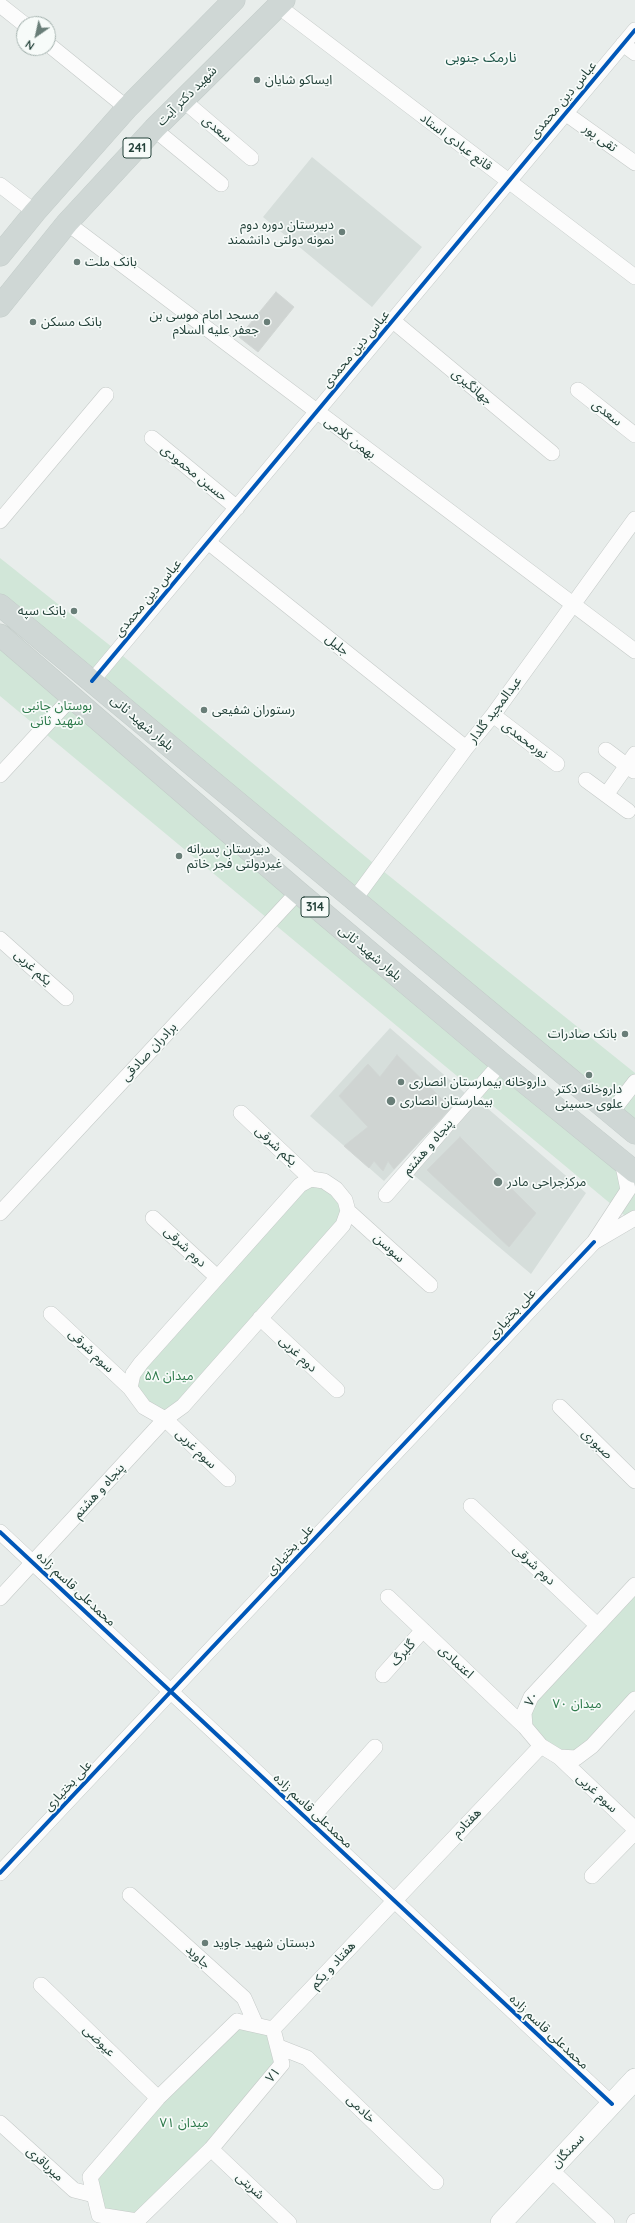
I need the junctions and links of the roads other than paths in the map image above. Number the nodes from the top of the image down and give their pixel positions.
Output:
1 (234, 0) edge
2 (281, 3) edge
3 (0, 5) edge
4 (16, 18) edge
5 (635, 30) edge
6 (623, 44) junction
7 (56, 51) edge
8 (635, 53) edge
9 (183, 100) junction
10 (126, 108) junction
11 (565, 113) junction
12 (154, 130) junction
13 (251, 158) dead end
14 (635, 163) edge
15 (508, 182) junction
16 (221, 184) dead end
17 (0, 185) edge
18 (35, 212) junction
19 (67, 223) junction
20 (0, 255) edge
21 (635, 277) edge
22 (0, 306) edge
23 (392, 320) junction
24 (578, 390) dead end
25 (106, 395) dead end
26 (316, 413) junction
27 (635, 435) edge
28 (152, 438) dead end
29 (552, 453) dead end
30 (236, 508) junction
31 (635, 519) edge
32 (0, 521) edge
33 (208, 542) junction
34 (572, 604) junction
35 (0, 605) edge
36 (0, 635) edge
37 (635, 652) edge
38 (92, 681) junction
39 (72, 697) junction
40 (492, 715) junction
41 (466, 748) junction
42 (606, 750) dead end
43 (557, 764) dead end
44 (632, 764) edge
45 (0, 775) edge
46 (586, 780) dead end
47 (606, 795) junction
48 (628, 811) dead end
49 (298, 892) junction
50 (354, 900) junction
51 (0, 939) edge
52 (66, 998) dead end
53 (501, 1063) junction
54 (635, 1082) edge
55 (241, 1113) dead end
56 (611, 1113) junction
57 (635, 1133) edge
58 (592, 1137) junction
59 (628, 1166) edge
60 (311, 1179) junction
61 (386, 1195) dead end
62 (348, 1211) junction
63 (0, 1213) edge
64 (153, 1218) dead end
65 (635, 1218) edge
66 (594, 1242) junction
67 (217, 1277) junction
68 (430, 1285) dead end
69 (52, 1314) dead end
70 (260, 1318) junction
71 (130, 1388) junction
72 (337, 1390) dead end
73 (560, 1407) dead end
74 (165, 1419) junction
75 (228, 1479) dead end
76 (635, 1480) edge
77 (471, 1506) dead end
78 (0, 1532) edge
79 (34, 1563) junction
80 (635, 1585) edge
81 (388, 1597) dead end
82 (0, 1598) edge
83 (597, 1625) junction
84 (423, 1630) junction
85 (383, 1675) dead end
86 (171, 1691) junction
87 (635, 1699) edge
88 (525, 1727) junction
89 (541, 1746) junction
90 (375, 1747) dead end
91 (559, 1757) junction
92 (309, 1821) junction
93 (635, 1829) edge
94 (635, 1832) edge
95 (0, 1873) edge
96 (592, 1876) dead end
97 (130, 1895) dead end
98 (394, 1900) junction
99 (41, 1985) dead end
100 (256, 2025) junction
101 (273, 2029) junction
102 (279, 2047) junction
103 (635, 2079) edge
104 (158, 2098) junction
105 (612, 2104) junction
106 (0, 2123) edge
107 (211, 2149) junction
108 (551, 2170) junction
109 (436, 2182) dead end
110 (94, 2195) junction
111 (95, 2219) edge
112 (116, 2220) edge
113 (289, 2223) edge
114 (501, 2223) edge
115 (607, 2223) edge

1 - 10 main road, 241
2 - 9 main road, شهید دکتر آیت / 241
2 - 15 street, قانع عبادی استاد
3 - 4 street
5 - 6 street, عباس دین محمدی
6 - 8 street
6 - 11 street, عباس دین محمدی
7 - 10 street
9 - 12 main road, شهید دکتر آیت / 241
9 - 13 street, سعدی
10 - 18 main road, 241
11 - 14 street, تقی پور
11 - 15 street, عباس دین محمدی
12 - 16 street
12 - 19 main road, شهید دکتر آیت / 241
15 - 21 street, قانع عبادی استاد
15 - 23 street, عباس دین محمدی
17 - 18 street
18 - 20 main road, 241
19 - 22 main road, شهید دکتر آیت / 241
19 - 26 street, بهمن کلامی
23 - 26 street, عباس دین محمدی
23 - 29 street, جهانگیری
24 - 27 street, سعدی
25 - 32 street
26 - 30 street, عباس دین محمدی
26 - 34 street, بهمن کلامی
28 - 30 street, حسین محمودی
30 - 33 street, عباس دین محمدی
31 - 34 street, عبدالمجید گلدار
33 - 38 street, عباس دین محمدی
33 - 41 street, جلیل
34 - 37 street, بهمن کلامی
34 - 40 street, عبدالمجید گلدار
35 - 38 main road, بلوار شهید ثانی / 314
36 - 39 main road, بلوار شهید ثانی / 314
38 - 50 main road, بلوار شهید ثانی / 314
39 - 45 street
39 - 49 main road, بلوار شهید ثانی / 314
40 - 41 street, عبدالمجید گلدار
40 - 43 street, نورمحمدی
41 - 50 street, عبدالمجید گلدار
42 - 44 street
44 - 47 street
46 - 47 street
47 - 48 street
49 - 53 main road, بلوار شهید ثانی / 314
49 - 63 street, برادران صادقی
50 - 56 main road, بلوار شهید ثانی / 314
51 - 52 street, یکم غربی
53 - 58 main road, بلوار شهید ثانی / 314
53 - 61 street, پنجاه و هشتم
54 - 56 street
55 - 60 street, یکم شرقی
56 - 57 main road, بلوار شهید ثانی / 314
56 - 58 main road
58 - 59 main road, بلوار شهید ثانی / 314
59 - 66 street
60 - 62 street
60 - 67 street
62 - 68 street, سوسن
62 - 70 street
64 - 67 street, دوم شرقی
65 - 66 street
66 - 86 street, علی بختیاری
67 - 71 street
69 - 71 street, سوم شرقی
70 - 72 street, دوم غربی
70 - 74 street
71 - 74 street
73 - 76 street, صبوری
74 - 75 street, سوم غربی
74 - 79 street, پنجاه و هشتم
77 - 83 street, دوم شرقی
78 - 79 street, محمدعلی قاسم زاده
79 - 82 street, پنجاه و هشتم
79 - 86 street, محمدعلی قاسم زاده
80 - 83 street, ۷۰
81 - 84 street, اعتمادی
83 - 88 street, ۷۰
84 - 85 street, گلبرگ
84 - 88 street, اعتمادی
86 - 92 street, محمدعلی قاسم زاده
86 - 95 street, علی بختیاری
87 - 91 street
88 - 89 street
89 - 91 street
89 - 98 street, هفتادم
90 - 92 street
91 - 93 street, سوم غربی
92 - 98 street, محمدعلی قاسم زاده
94 - 96 street
97 - 100 street, جاوید
98 - 101 street, هفتاد و یکم
98 - 105 street, محمدعلی قاسم زاده
99 - 104 street, عیوضی
100 - 101 street, ۷۱
100 - 104 street, ۷۱
101 - 102 street, ۷۱
102 - 107 street, ۷۱
102 - 109 street, خادمی
103 - 105 main road, سمنگان
104 - 110 street, ۷۱
105 - 108 main road, سمنگان
106 - 110 street, میرباقری
107 - 112 street, ۷۱
107 - 113 street, شربتی
108 - 114 main road, سمنگان
108 - 115 street
110 - 111 street, ۷۱
111 - 112 street, ۷۱

